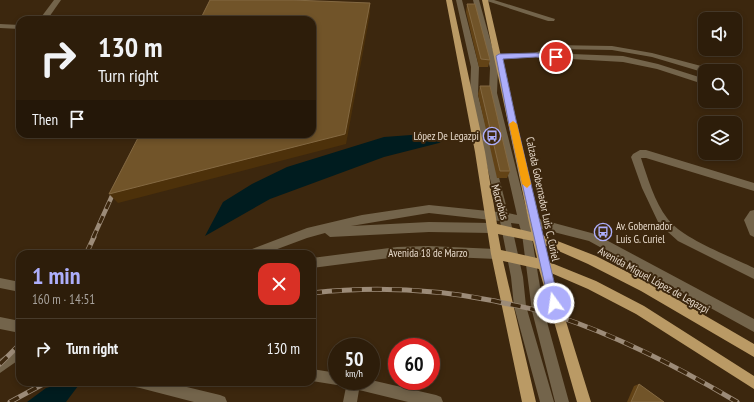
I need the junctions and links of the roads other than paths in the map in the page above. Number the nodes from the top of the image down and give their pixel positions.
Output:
1 (58, 0) edge
2 (449, 0) edge
3 (459, 0) edge
4 (476, 0) edge
5 (486, 0) edge
6 (46, 16) edge
7 (551, 18) dead end
8 (0, 26) edge
9 (16, 27) edge
10 (536, 55) junction
11 (499, 56) junction
12 (754, 187) edge
13 (754, 214) edge
14 (491, 215) junction
15 (504, 217) junction
16 (530, 221) junction
17 (492, 228) junction
18 (508, 231) junction
19 (754, 232) edge
20 (307, 233) junction
21 (527, 234) junction
22 (539, 238) junction
23 (262, 250) edge
24 (496, 254) junction
25 (513, 257) junction
26 (316, 262) edge
27 (532, 262) junction
28 (544, 265) junction
29 (754, 274) edge
30 (0, 283) edge
31 (16, 286) edge
32 (0, 323) edge
33 (16, 326) edge
34 (754, 326) edge
35 (754, 352) edge
36 (16, 354) edge
37 (0, 367) edge
38 (316, 376) edge
39 (328, 378) edge
40 (754, 383) edge
41 (156, 386) edge
42 (380, 389) edge
43 (350, 390) edge
44 (220, 402) edge
45 (350, 402) edge
46 (436, 402) edge
47 (530, 402) edge
48 (548, 402) edge
49 (562, 402) edge
50 (584, 402) edge

1 - 6 street
2 - 14 main road
3 - 15 street, Macrobús
4 - 16 street, Macrobús
5 - 7 street
5 - 11 main road, Calzada Gobernador Luis C. Curiel
8 - 9 street
10 - 10 street
10 - 11 street
11 - 16 main road, Calzada Gobernador Luis C. Curiel
12 - 29 street
13 - 19 street
14 - 15 street, Avenida Miguel López de Legazpi
14 - 17 main road
14 - 20 street
15 - 16 street, Avenida Miguel López de Legazpi
15 - 18 street, Macrobús
16 - 21 street, Macrobús
16 - 22 main road, Calzada Gobernador Luis C. Curiel
16 - 34 street, Avenida Miguel López de Legazpi
17 - 18 main road, Avenida Miguel López de Legazpi
17 - 20 street
17 - 24 main road
18 - 21 main road, Avenida Miguel López de Legazpi
18 - 25 street, Macrobús
20 - 23 street
21 - 22 main road, Avenida Miguel López de Legazpi
21 - 27 street, Macrobús
22 - 28 main road, Calzada Gobernador Luis C. Curiel
22 - 35 main road, Avenida Miguel López de Legazpi
24 - 25 main road, Avenida 18 de Marzo
24 - 26 street, Avenida 18 de Marzo
24 - 47 main road
25 - 27 main road, Avenida 18 de Marzo
25 - 48 street, Macrobús
27 - 28 main road, Avenida 18 de Marzo
27 - 49 street, Macrobús
28 - 40 main road
28 - 50 main road, Calzada Gobernador Luis C. Curiel
30 - 31 street
32 - 33 street
36 - 37 street
38 - 39 street
41 - 44 street
42 - 46 street
43 - 45 street

